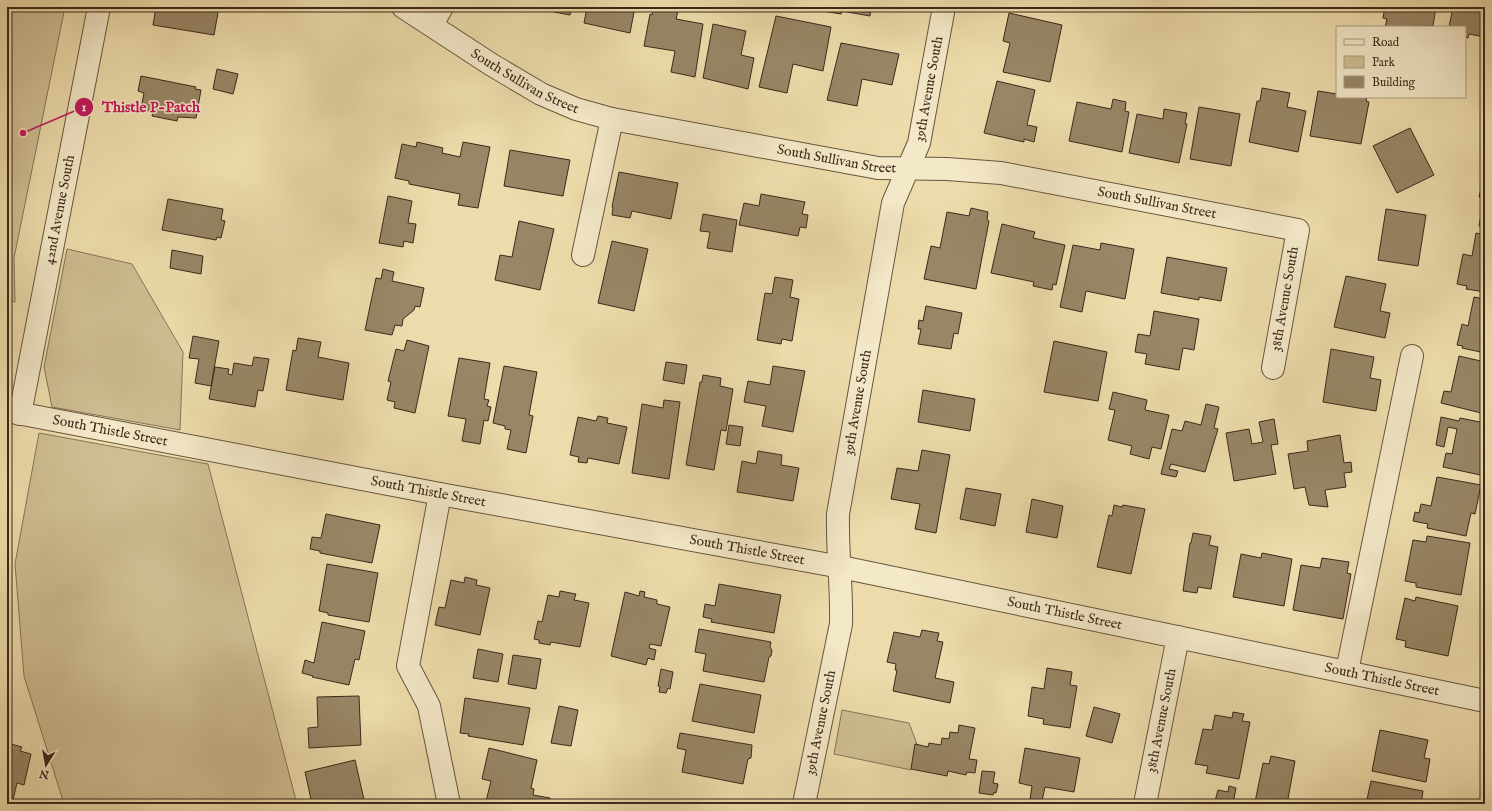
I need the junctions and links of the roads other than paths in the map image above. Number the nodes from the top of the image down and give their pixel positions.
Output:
1 (100, 7) edge
2 (403, 7) edge
3 (944, 7) edge
4 (437, 16) edge
5 (612, 119) junction
6 (908, 169) junction
7 (1298, 230) joint
8 (583, 255) dead end
9 (1412, 356) dead end
10 (1273, 368) dead end
11 (14, 412) edge
12 (440, 494) junction
13 (841, 567) junction
14 (1178, 637) junction
15 (1347, 671) junction
16 (1485, 701) edge
17 (449, 804) edge
18 (804, 804) edge
19 (1145, 804) edge

1 - 11 street, 42nd Avenue South
2 - 4 street, South Sullivan Street
3 - 6 street, 39th Avenue South
4 - 5 street, South Sullivan Street
5 - 6 street, South Sullivan Street
5 - 8 street
6 - 7 street, South Sullivan Street
6 - 13 street, 39th Avenue South
7 - 10 street, 38th Avenue South
9 - 15 street
11 - 12 street, South Thistle Street
12 - 13 street, South Thistle Street
12 - 17 street
13 - 14 street, South Thistle Street
13 - 18 street, 39th Avenue South
14 - 15 street, South Thistle Street
14 - 19 street, 38th Avenue South
15 - 16 street, South Thistle Street

